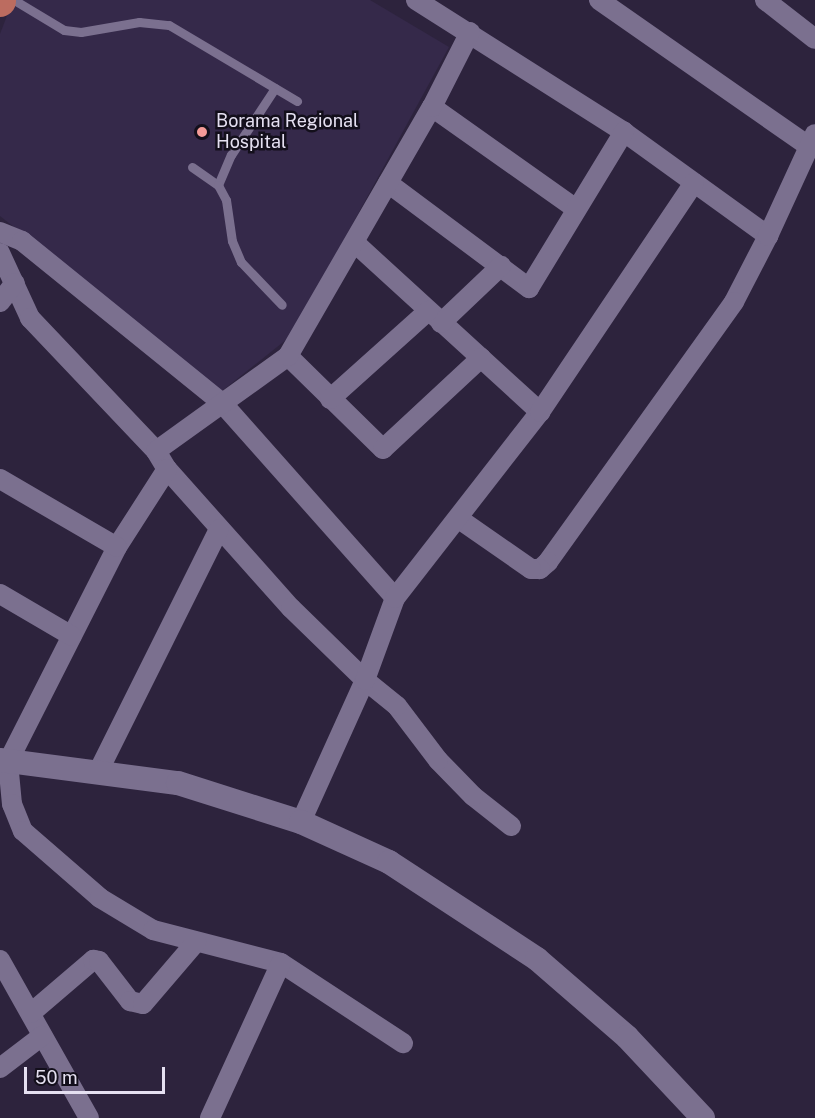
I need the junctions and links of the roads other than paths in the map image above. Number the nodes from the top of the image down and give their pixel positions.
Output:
1 (14, 0) edge
2 (416, 0) edge
3 (599, 0) edge
4 (765, 0) edge
5 (470, 32) junction
6 (815, 39) edge
7 (275, 88) junction
8 (297, 101) dead end
9 (432, 107) junction
10 (624, 132) junction
11 (811, 140) edge
12 (192, 167) dead end
13 (388, 183) junction
14 (694, 183) junction
15 (218, 185) junction
16 (576, 209) junction
17 (0, 232) edge
18 (768, 236) junction
19 (355, 243) junction
20 (0, 253) edge
21 (501, 266) junction
22 (15, 283) junction
23 (0, 302) edge
24 (282, 305) dead end
25 (434, 317) junction
26 (288, 356) junction
27 (481, 358) junction
28 (330, 399) junction
29 (223, 404) junction
30 (540, 412) junction
31 (156, 451) junction
32 (167, 469) junction
33 (0, 479) edge
34 (459, 519) junction
35 (219, 529) junction
36 (117, 547) junction
37 (0, 594) edge
38 (395, 598) junction
39 (72, 636) junction
40 (365, 680) junction
41 (4, 761) edge
42 (99, 770) junction
43 (301, 822) junction
44 (512, 826) dead end
45 (195, 942) junction
46 (0, 960) edge
47 (281, 963) junction
48 (31, 1012) junction
49 (42, 1036) junction
50 (403, 1043) dead end
51 (0, 1068) edge
52 (83, 1116) edge
53 (210, 1118) edge
54 (703, 1118) edge

1 - 7 lane
2 - 5 street
3 - 11 street
4 - 6 street
5 - 9 street
5 - 10 street
7 - 8 lane
7 - 15 lane
9 - 13 street
9 - 16 street
10 - 14 street
10 - 16 street
11 - 18 street
12 - 15 lane
13 - 19 street
13 - 21 street
14 - 18 street
14 - 30 street
15 - 24 lane
16 - 21 street
17 - 29 street
18 - 34 street
19 - 25 street
19 - 26 street
20 - 22 street
21 - 25 street
22 - 23 street
22 - 31 street
25 - 27 street
25 - 28 street
26 - 28 street
26 - 29 street
27 - 28 street
27 - 30 street
29 - 31 street
29 - 38 street
30 - 34 street
31 - 32 street
32 - 35 street
32 - 36 street
33 - 36 street
34 - 38 street
35 - 40 street
35 - 42 street
36 - 39 street
37 - 39 street
38 - 40 street
39 - 41 street
40 - 43 street
40 - 44 street
41 - 42 street
41 - 45 street
42 - 43 street
43 - 54 street
45 - 47 street
45 - 48 street
46 - 48 street
47 - 50 street
47 - 53 street
48 - 49 street
49 - 51 street
49 - 52 street

